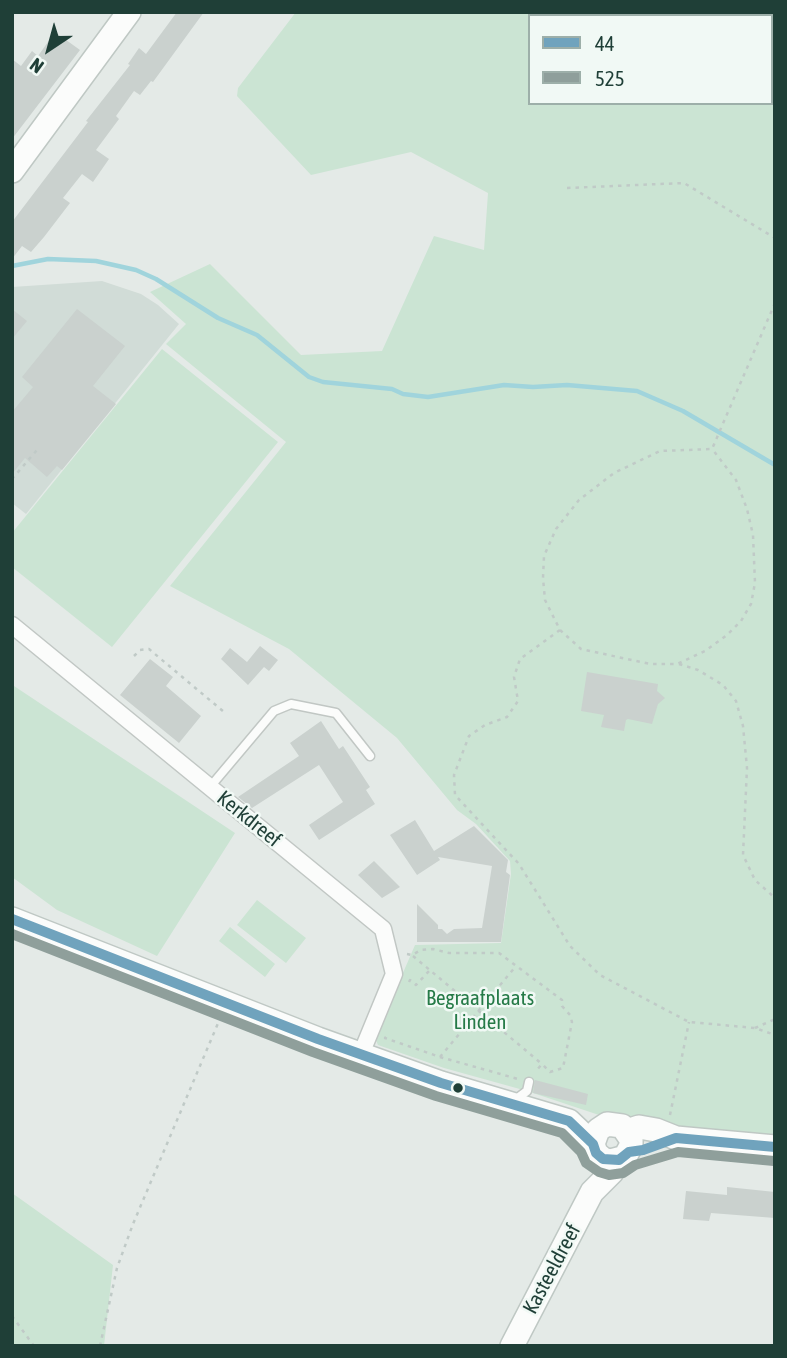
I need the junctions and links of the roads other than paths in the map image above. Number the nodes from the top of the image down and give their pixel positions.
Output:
1 (129, 12) edge
2 (12, 171) edge
3 (12, 625) edge
4 (370, 756) dead end
5 (210, 787) junction
6 (12, 919) edge
7 (360, 1054) junction
8 (528, 1082) road end
9 (510, 1104) junction
10 (597, 1141) junction
11 (775, 1147) edge
12 (625, 1148) junction
13 (592, 1192) junction
14 (512, 1346) edge

1 - 2 street
3 - 5 street, Kerkdreef
4 - 5 lane
5 - 7 street, Kerkdreef
6 - 7 street
7 - 9 street
8 - 9 lane
9 - 10 street
10 - 12 street
10 - 12 street
10 - 13 street, Kasteeldreef
11 - 12 street
12 - 13 street, Kasteeldreef
13 - 14 street, Kasteeldreef

